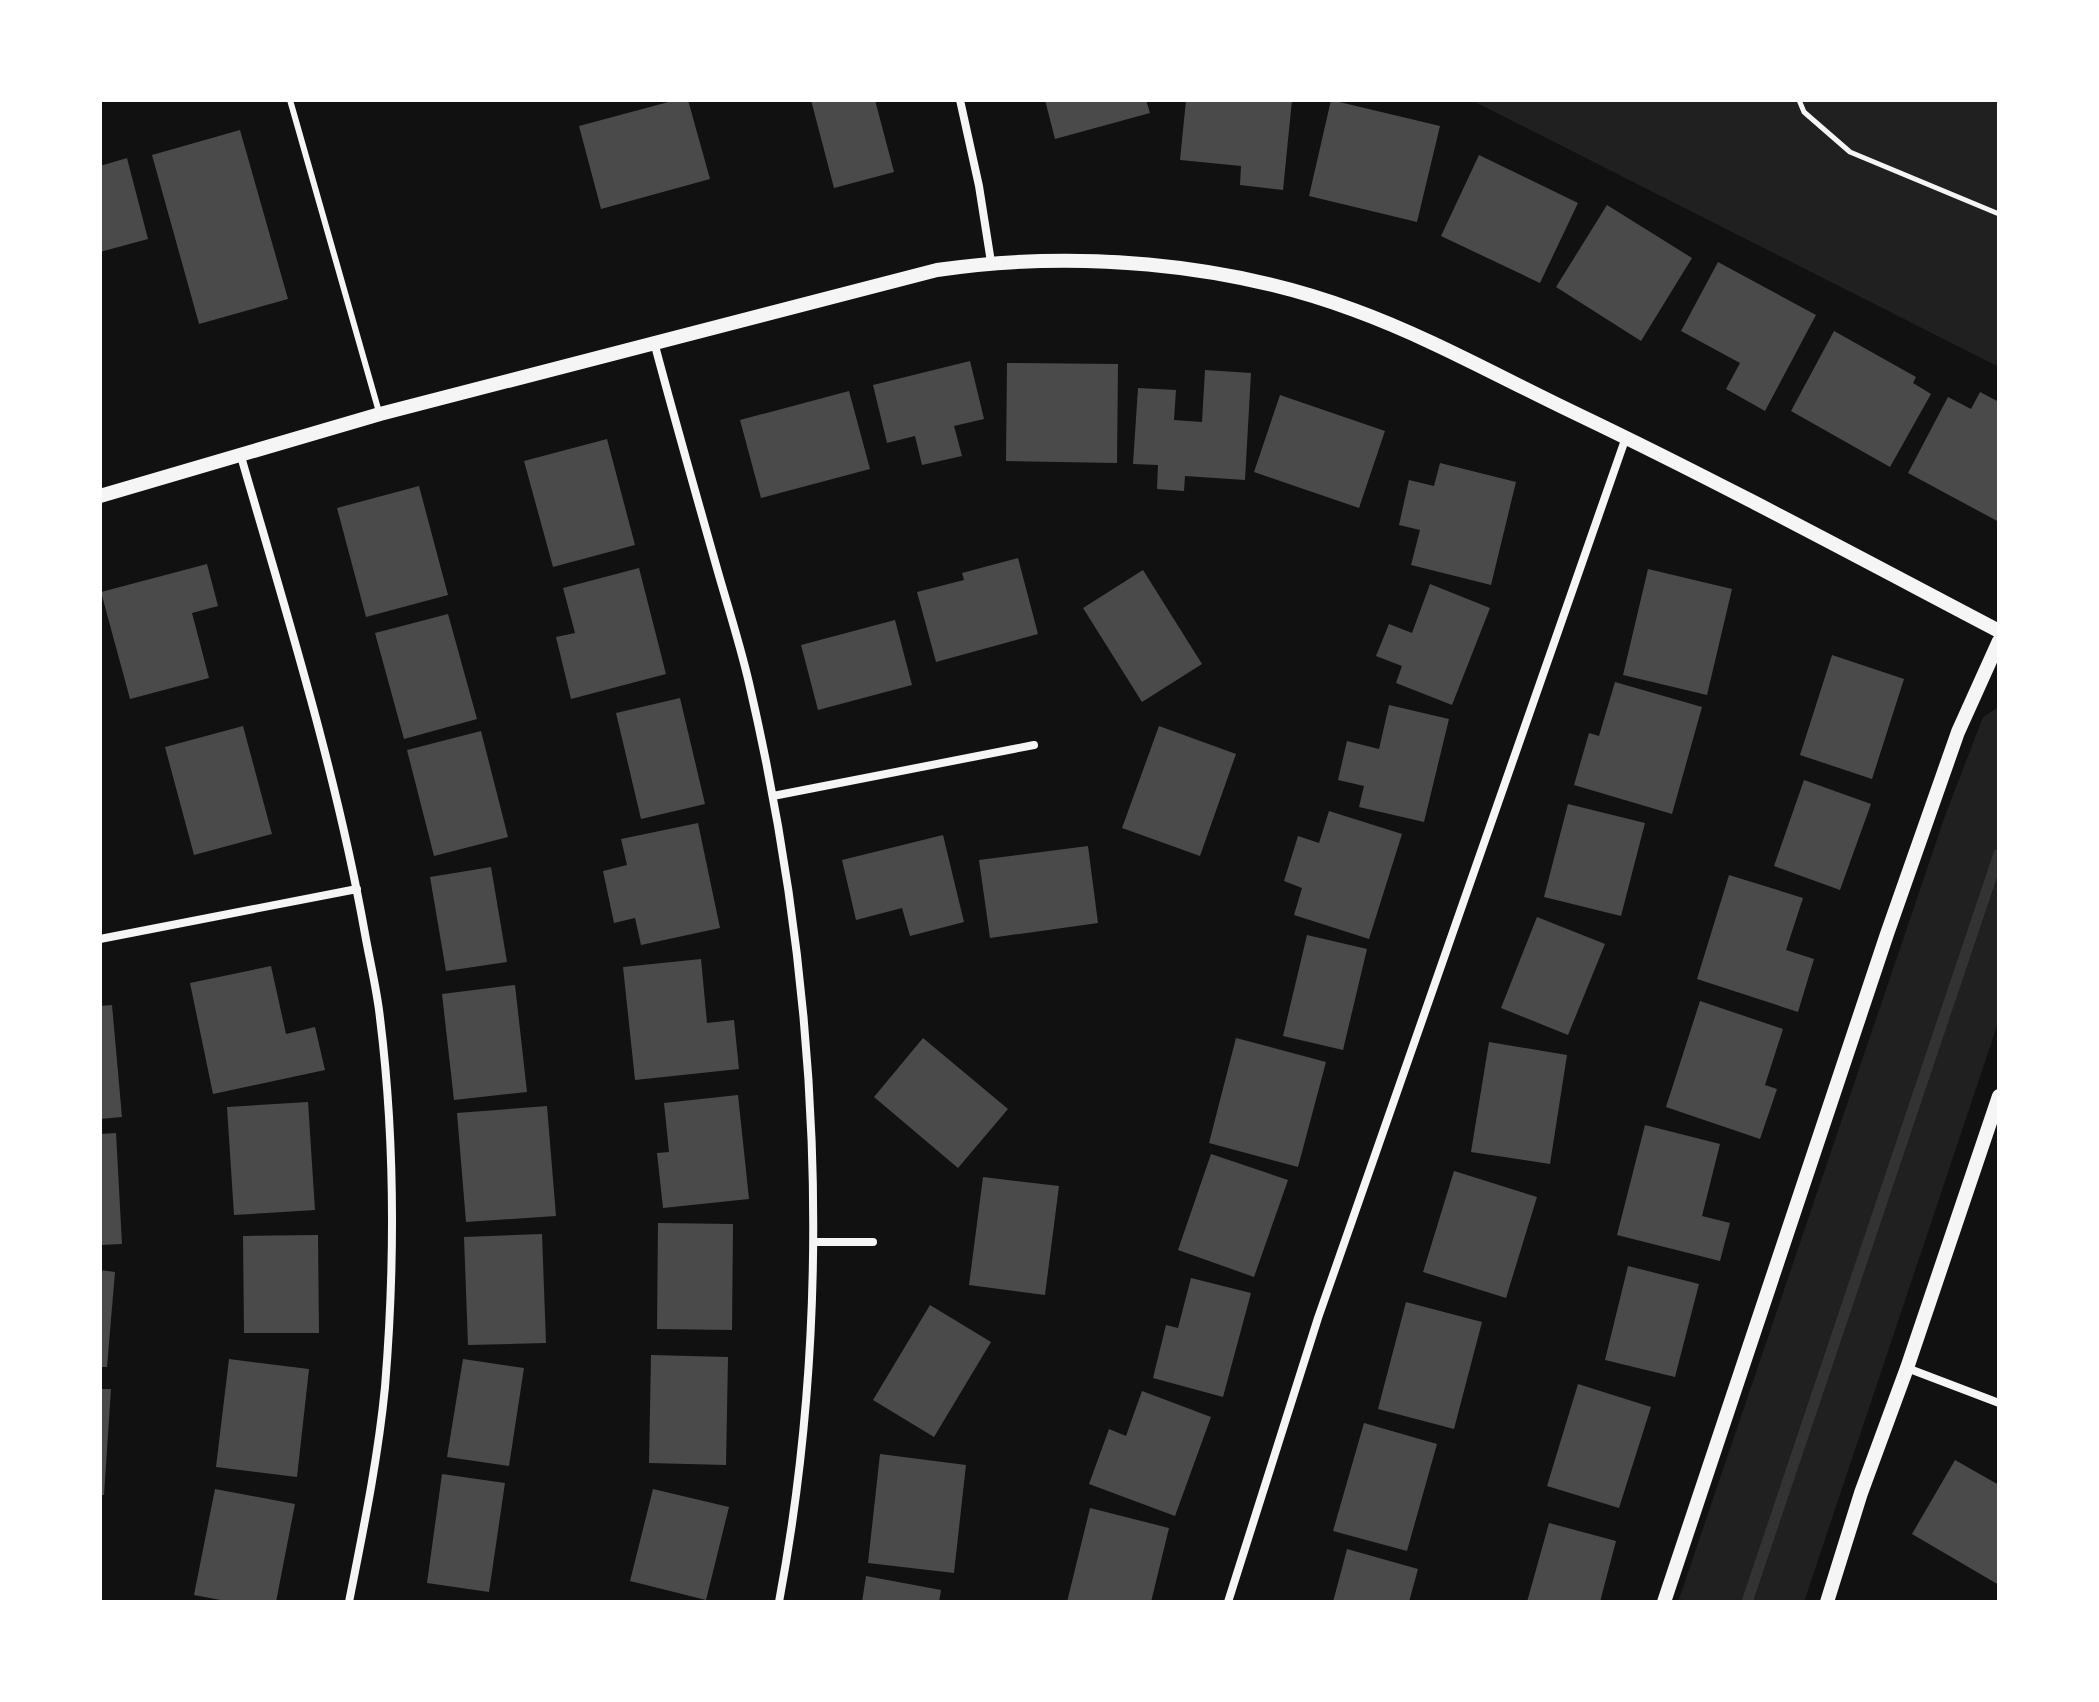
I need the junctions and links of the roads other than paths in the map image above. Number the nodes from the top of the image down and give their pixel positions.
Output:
1 (290, 100) edge
2 (960, 100) edge
3 (991, 262) junction
4 (654, 342) junction
5 (380, 414) junction
6 (1626, 437) junction
7 (240, 453) junction
8 (100, 496) edge
9 (1999, 631) edge
10 (1999, 641) edge
11 (1034, 745) dead end
12 (773, 796) junction
13 (357, 889) junction
14 (100, 939) edge
15 (1999, 1096) edge
16 (814, 1242) junction
17 (873, 1242) dead end
18 (1907, 1368) junction
19 (1999, 1403) edge
20 (349, 1602) edge
21 (779, 1602) edge
22 (1228, 1602) edge
23 (1664, 1602) edge
24 (1827, 1602) edge

1 - 5 lane
2 - 3 street
3 - 4 street
3 - 6 street
4 - 5 street
4 - 12 street
5 - 7 street
6 - 9 street
6 - 22 street
7 - 8 street
7 - 13 street
10 - 23 street
11 - 12 street
12 - 16 street
13 - 14 street
13 - 20 street
15 - 18 street
16 - 17 street
16 - 21 street
18 - 19 street
18 - 24 street

